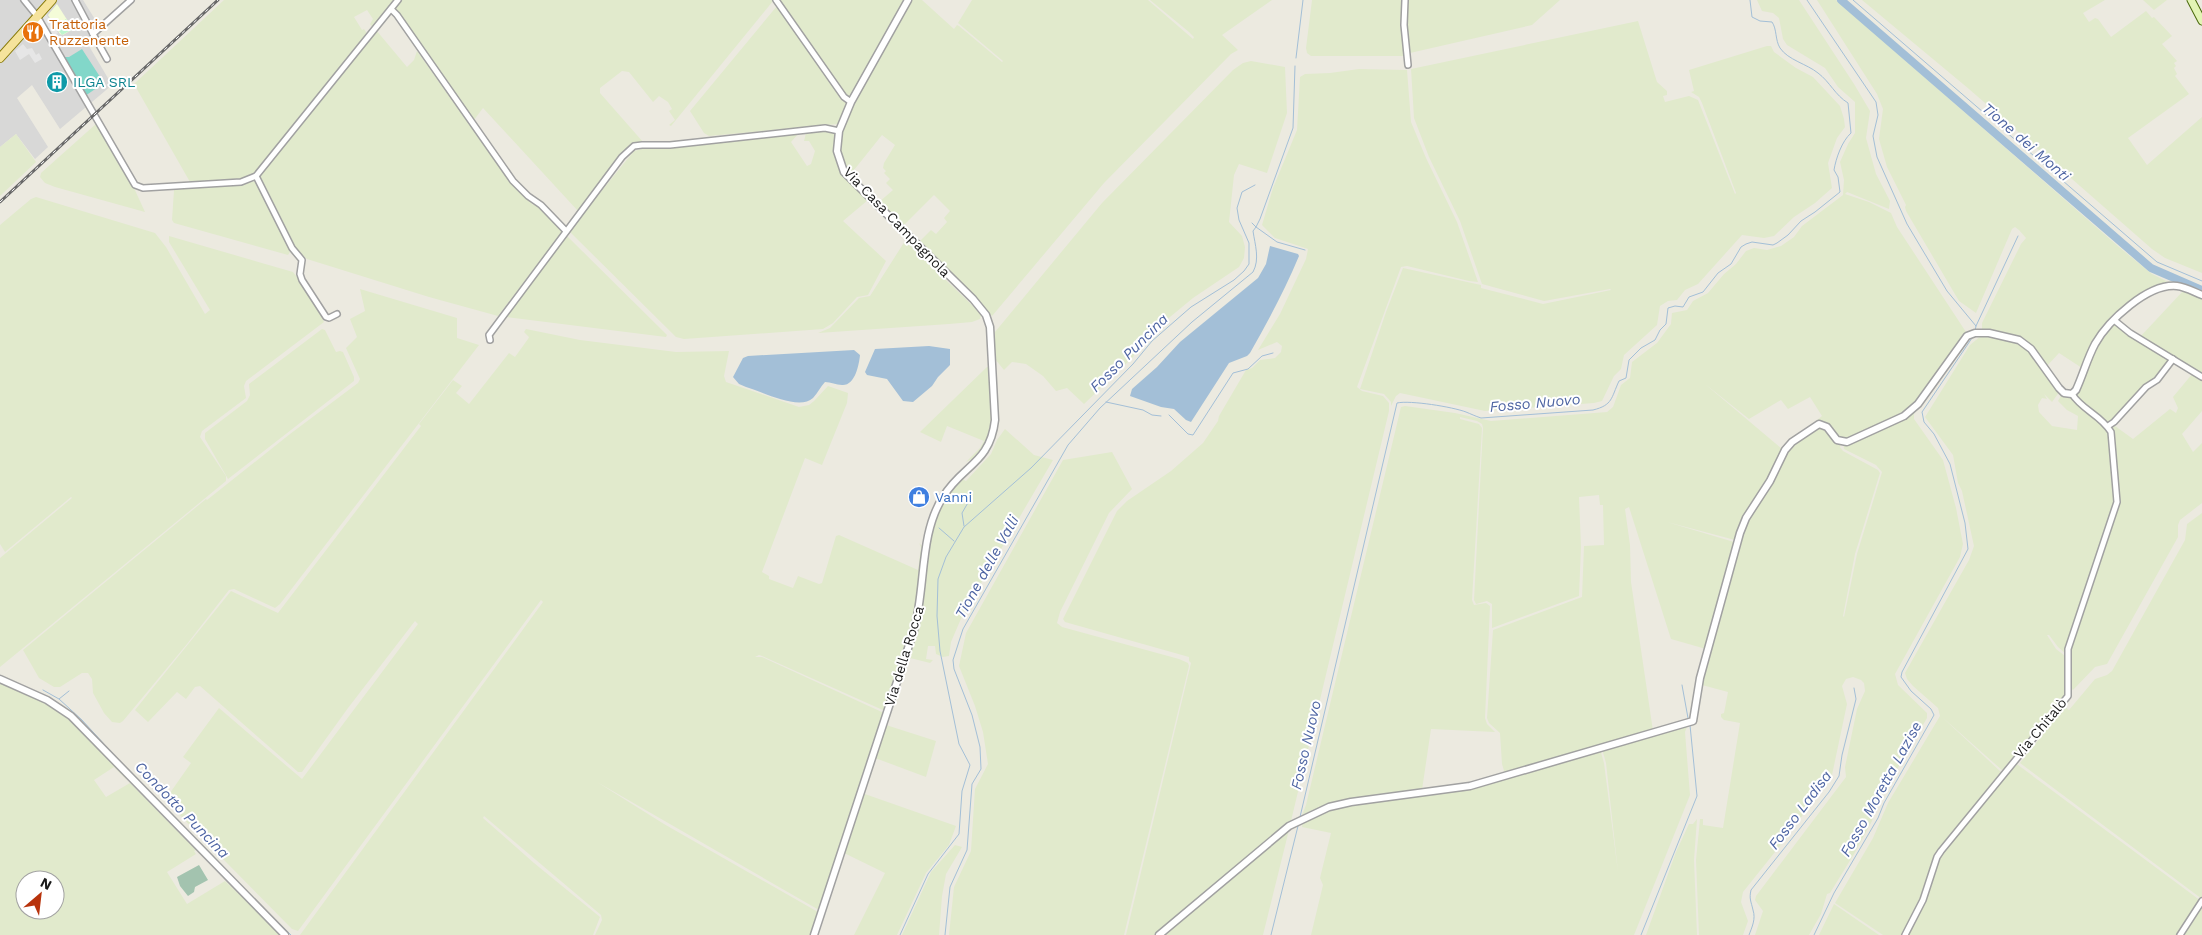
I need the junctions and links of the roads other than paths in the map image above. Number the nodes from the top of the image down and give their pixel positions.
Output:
1 (24, 0) edge
2 (52, 0) edge
3 (75, 0) edge
4 (131, 0) edge
5 (398, 0) edge
6 (776, 0) edge
7 (908, 0) edge
8 (1405, 0) edge
9 (2191, 0) edge
10 (391, 9) junction
11 (37, 16) junction
12 (2202, 21) edge
13 (93, 34) junction
14 (0, 58) edge
15 (107, 59) dead end
16 (1408, 65) dead end
17 (851, 102) junction
18 (839, 131) junction
19 (256, 176) junction
20 (566, 231) junction
21 (2202, 296) edge
22 (337, 314) dead end
23 (2114, 320) junction
24 (990, 327) joint
25 (490, 340) dead end
26 (2173, 359) junction
27 (2202, 377) edge
28 (2072, 394) junction
29 (2108, 426) junction
30 (0, 679) edge
31 (2202, 901) edge
32 (285, 935) edge
33 (814, 935) edge
34 (1159, 935) edge
35 (1906, 935) edge
36 (2180, 935) edge

1 - 11 street
2 - 11 main road
3 - 13 street
4 - 13 street
5 - 10 street
6 - 17 street
7 - 17 street, Via Casa Campagnola
8 - 16 street
9 - 12 main road
10 - 19 street
10 - 20 street
11 - 14 main road
11 - 19 street
13 - 15 street
17 - 18 street, Via Casa Campagnola
18 - 20 street
18 - 24 street, Via Casa Campagnola
19 - 22 street
20 - 25 street
21 - 23 street
23 - 26 street
23 - 28 street
24 - 33 street, Via della Rocca
26 - 27 street
26 - 29 street
28 - 29 street
28 - 34 street
29 - 35 street, Via Chitalò
30 - 32 street
31 - 36 street

